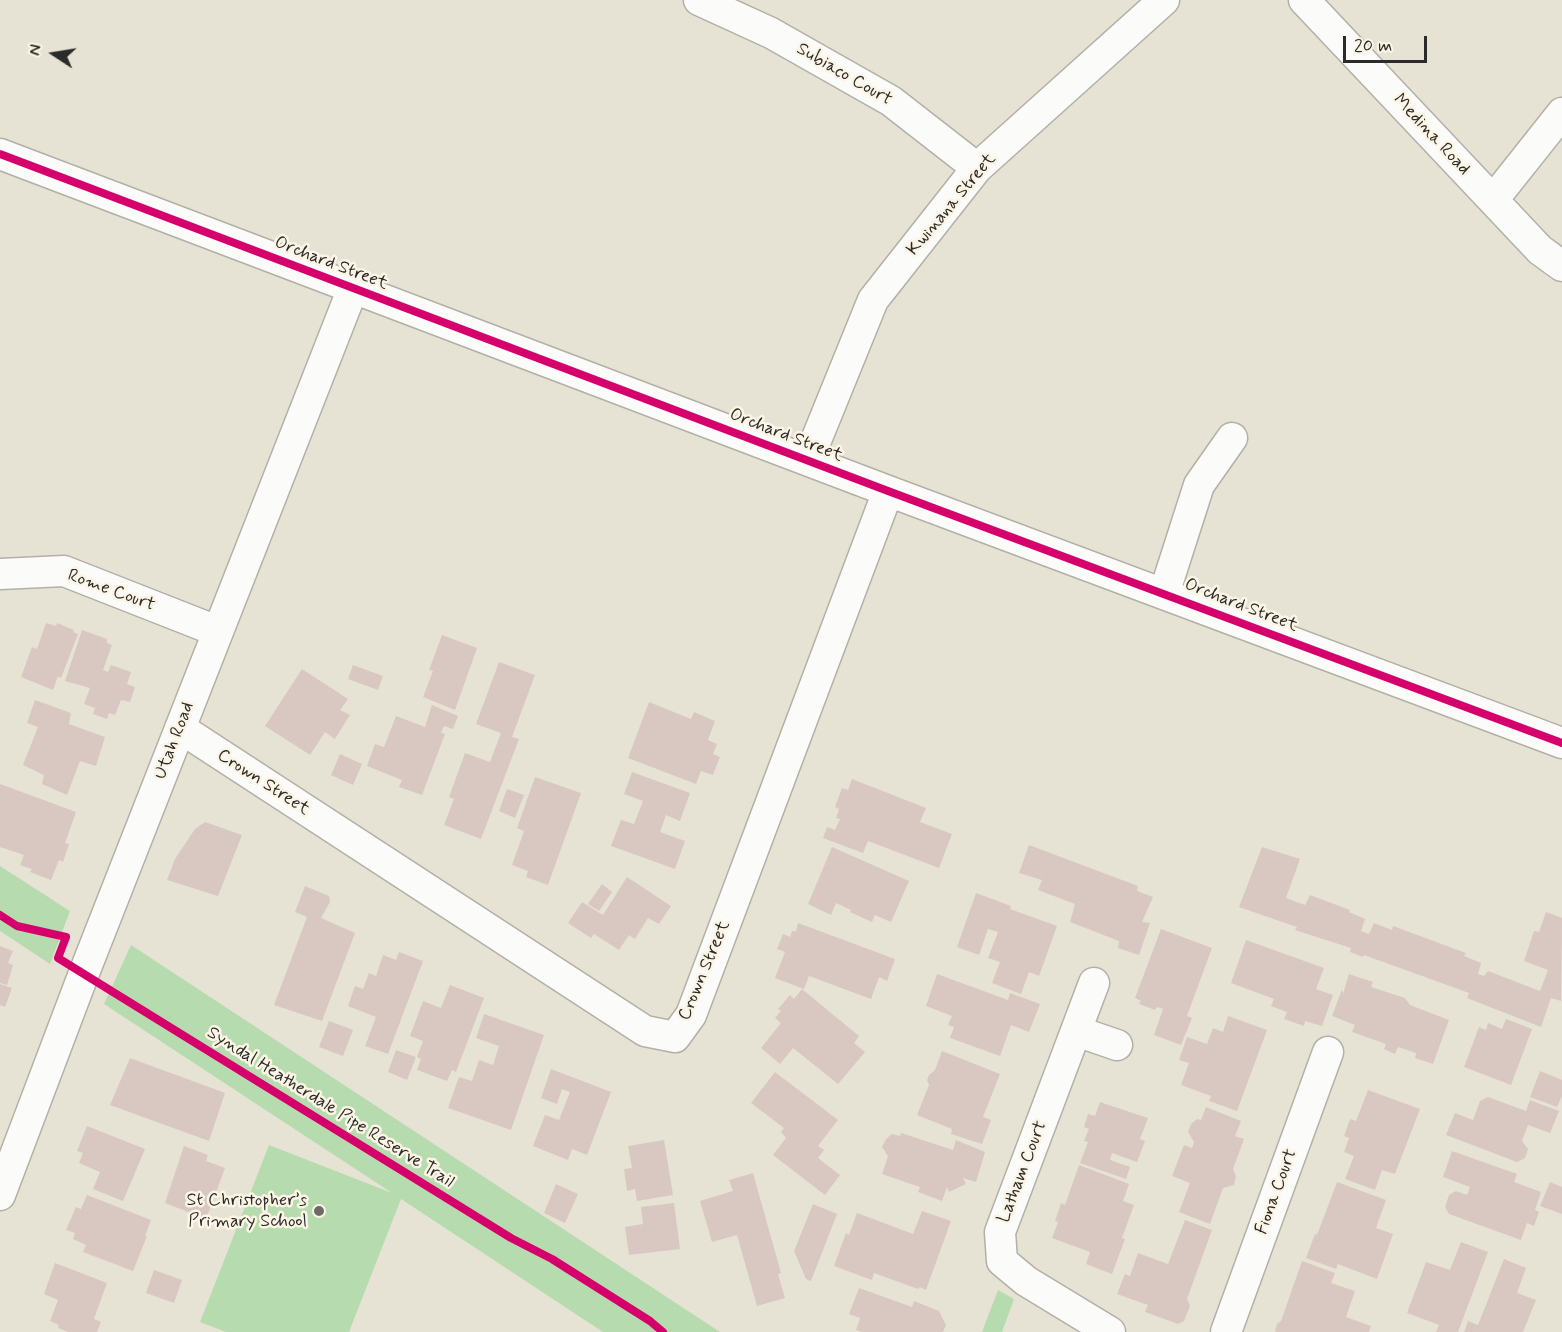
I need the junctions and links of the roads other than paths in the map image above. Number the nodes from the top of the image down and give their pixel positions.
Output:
1 (699, 0) edge
2 (1164, 0) edge
3 (1304, 0) edge
4 (1562, 113) edge
5 (0, 154) edge
6 (977, 168) junction
7 (1492, 201) junction
8 (1562, 266) edge
9 (353, 288) junction
10 (1233, 438) dead end
11 (808, 460) junction
12 (888, 491) junction
13 (0, 574) edge
14 (1164, 594) junction
15 (217, 631) junction
16 (180, 728) junction
17 (1562, 743) edge
18 (1094, 982) dead end
19 (1076, 1031) junction
20 (1117, 1045) dead end
21 (1328, 1052) dead end
22 (0, 1195) edge
23 (1110, 1332) edge
24 (1226, 1332) edge

1 - 6 street, Subiaco Court
2 - 6 street, Kwinana Street
3 - 7 street, Medina Road
4 - 7 street
5 - 9 street, Orchard Street
6 - 11 street, Kwinana Street
7 - 8 street, Medina Road
9 - 11 street, Orchard Street
9 - 15 street, Utah Road
10 - 14 street
11 - 12 street, Orchard Street
12 - 14 street, Orchard Street
12 - 16 street, Crown Street
13 - 15 street, Rome Court
14 - 17 street, Orchard Street
15 - 16 street, Utah Road
16 - 22 street, Utah Road
18 - 19 street, Latham Court
19 - 20 street
19 - 23 street, Latham Court
21 - 24 street, Fiona Court

